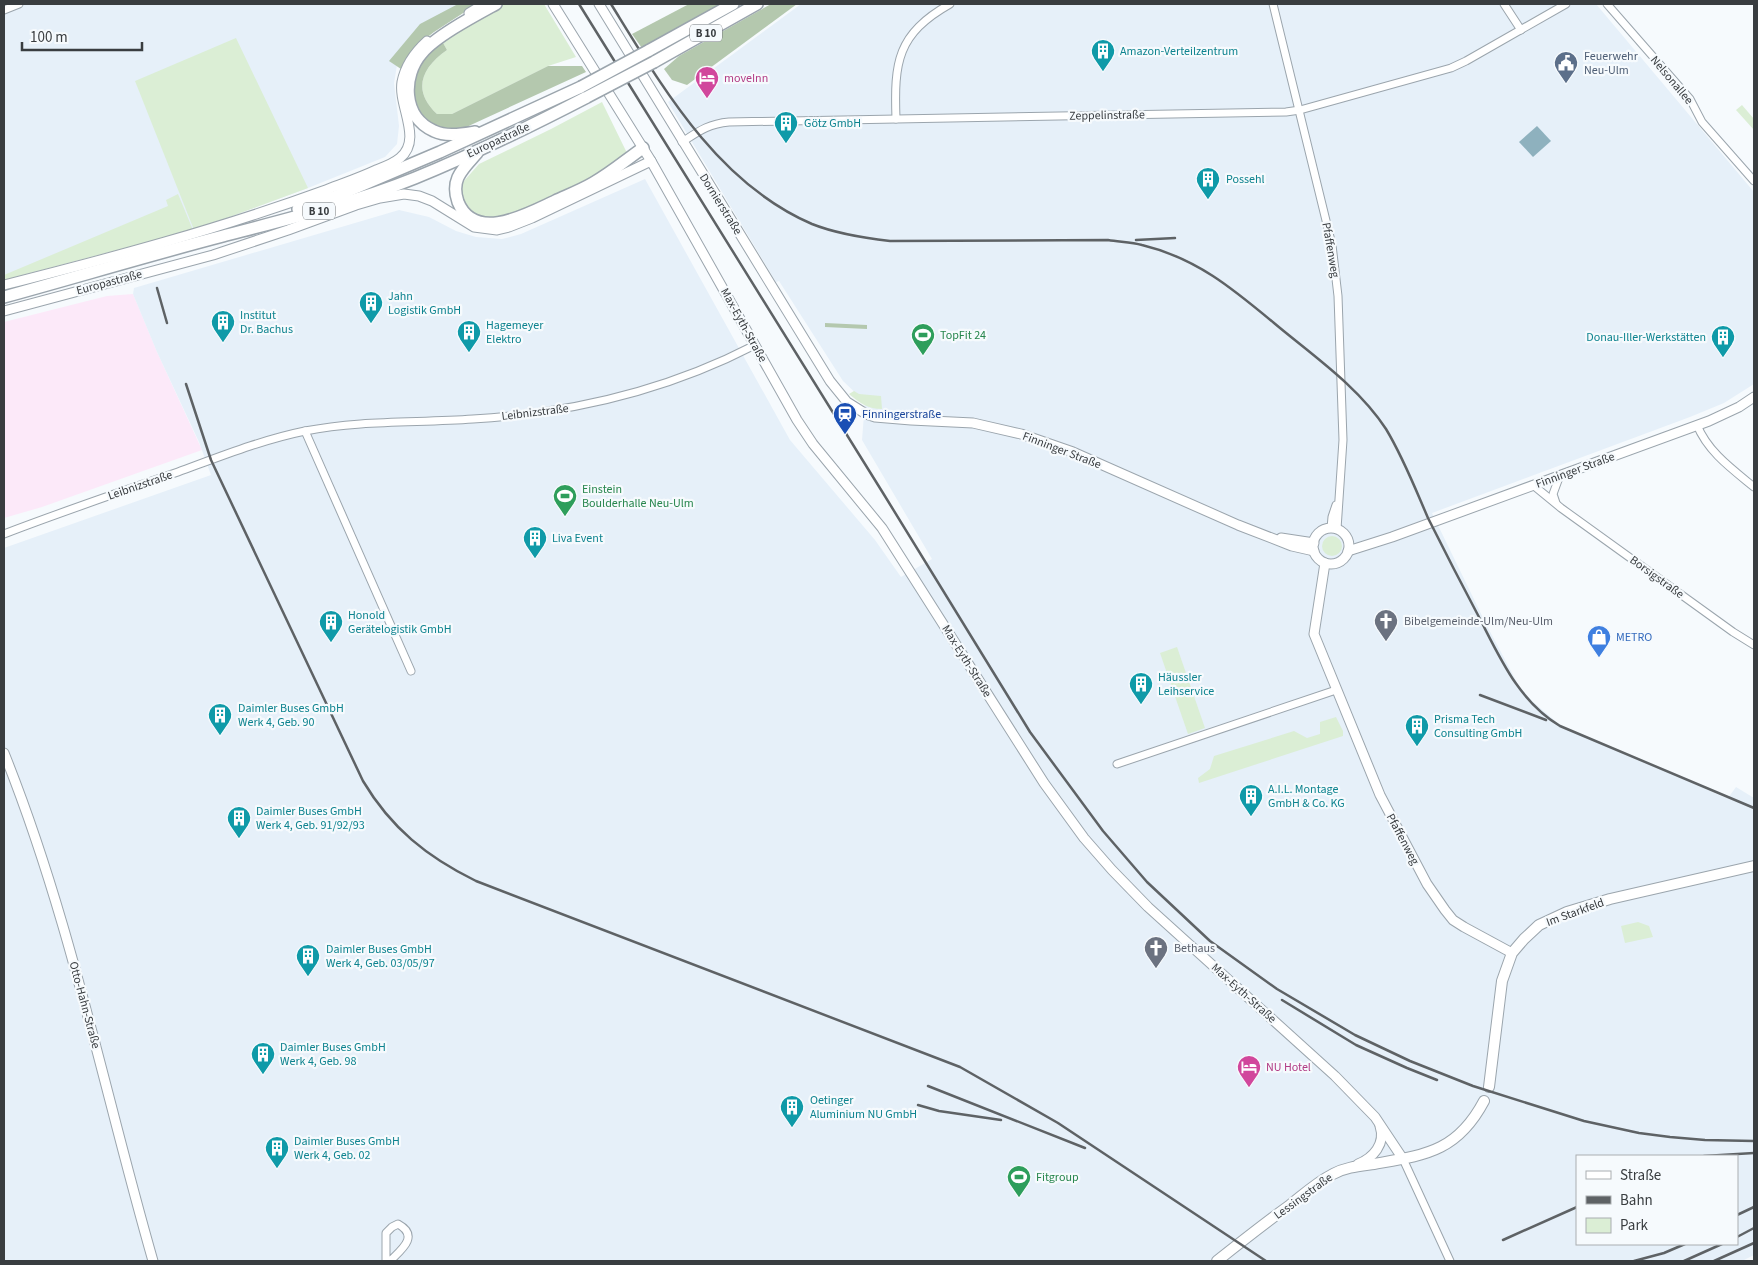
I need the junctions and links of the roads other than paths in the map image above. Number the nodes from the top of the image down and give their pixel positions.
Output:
1 (19, 4) edge
2 (484, 4) edge
3 (496, 4) edge
4 (553, 4) edge
5 (599, 4) edge
6 (733, 4) edge
7 (757, 4) edge
8 (950, 4) edge
9 (1273, 4) edge
10 (1504, 4) edge
11 (1566, 4) edge
12 (1607, 4) edge
13 (4, 10) edge
14 (1521, 30) junction
15 (584, 92) junction
16 (1300, 110) junction
17 (896, 119) junction
18 (487, 131) junction
19 (682, 142) junction
20 (482, 148) junction
21 (643, 148) junction
22 (420, 160) junction
23 (651, 161) junction
24 (414, 178) junction
25 (1754, 181) edge
26 (350, 182) junction
27 (356, 205) junction
28 (222, 236) junction
29 (4, 285) edge
30 (4, 297) edge
31 (4, 311) edge
32 (755, 345) junction
33 (1754, 397) edge
34 (847, 402) joint
35 (1697, 425) junction
36 (305, 431) junction
37 (1560, 475) junction
38 (1534, 485) junction
39 (1754, 487) edge
40 (1561, 508) junction
41 (1334, 529) junction
42 (4, 534) edge
43 (1314, 547) junction
44 (1349, 549) junction
45 (1328, 563) junction
46 (1754, 645) edge
47 (411, 671) dead end
48 (1336, 690) junction
49 (5, 758) edge
50 (1116, 764) dead end
51 (1754, 866) edge
52 (1512, 953) junction
53 (1489, 1087) dead end
54 (1484, 1101) dead end
55 (1374, 1117) junction
56 (1403, 1159) junction
57 (1348, 1168) junction
58 (153, 1261) edge
59 (386, 1261) edge
60 (390, 1261) edge
61 (1217, 1261) edge
62 (1450, 1261) edge

1 - 13 street
2 - 26 street, Europastraße
3 - 18 highway
4 - 21 street, Max-Eyth-Straße
5 - 19 street, Dornierstraße
6 - 15 highway, Europastraße / B 10, bridge
7 - 15 highway, Europastraße / B 10, bridge
8 - 17 street
9 - 16 street, Pfaffenweg
10 - 14 street
11 - 14 street, Zeppelinstraße
12 - 25 street, Nelsonallee
14 - 16 street, Zeppelinstraße
15 - 18 highway, Europastraße / B 10
15 - 20 highway, Europastraße / B 10
16 - 17 street, Zeppelinstraße
16 - 41 street, Pfaffenweg
17 - 19 street, Zeppelinstraße
18 - 22 highway, Europastraße / B 10
19 - 34 street, Dornierstraße
20 - 21 highway
20 - 24 highway, Europastraße / B 10
21 - 23 street, Max-Eyth-Straße
22 - 26 highway
22 - 28 highway, Europastraße / B 10
23 - 27 street, Europastraße
23 - 32 street, Max-Eyth-Straße
24 - 27 highway, B 10
24 - 28 highway, Europastraße / B 10
26 - 29 street, Europastraße
27 - 31 street, Europastraße / B 10
28 - 30 highway, Europastraße / B 10
32 - 36 street, Leibnizstraße
32 - 55 street, Max-Eyth-Straße
33 - 35 street, Finninger Straße
34 - 43 street, Finninger Straße
35 - 37 street, Finninger Straße
35 - 39 street
36 - 42 street, Leibnizstraße
36 - 47 street
37 - 38 street, Finninger Straße
37 - 40 street
38 - 40 street, Borsigstraße
38 - 44 street, Finninger Straße
40 - 46 street, Borsigstraße
41 - 43 street
41 - 44 street
43 - 45 street
44 - 45 street, Finninger Straße
45 - 48 street, Pfaffenweg
48 - 50 street
48 - 52 street, Pfaffenweg
49 - 58 street, Otto-Hahn-Straße
51 - 52 main road, Im Starkfeld
52 - 53 main road, Im Starkfeld
54 - 56 main road
55 - 56 street, Max-Eyth-Straße
55 - 57 street
56 - 57 main road, Lessingstraße
56 - 62 street, Max-Eyth-Straße
57 - 61 main road, Lessingstraße
59 - 60 street

